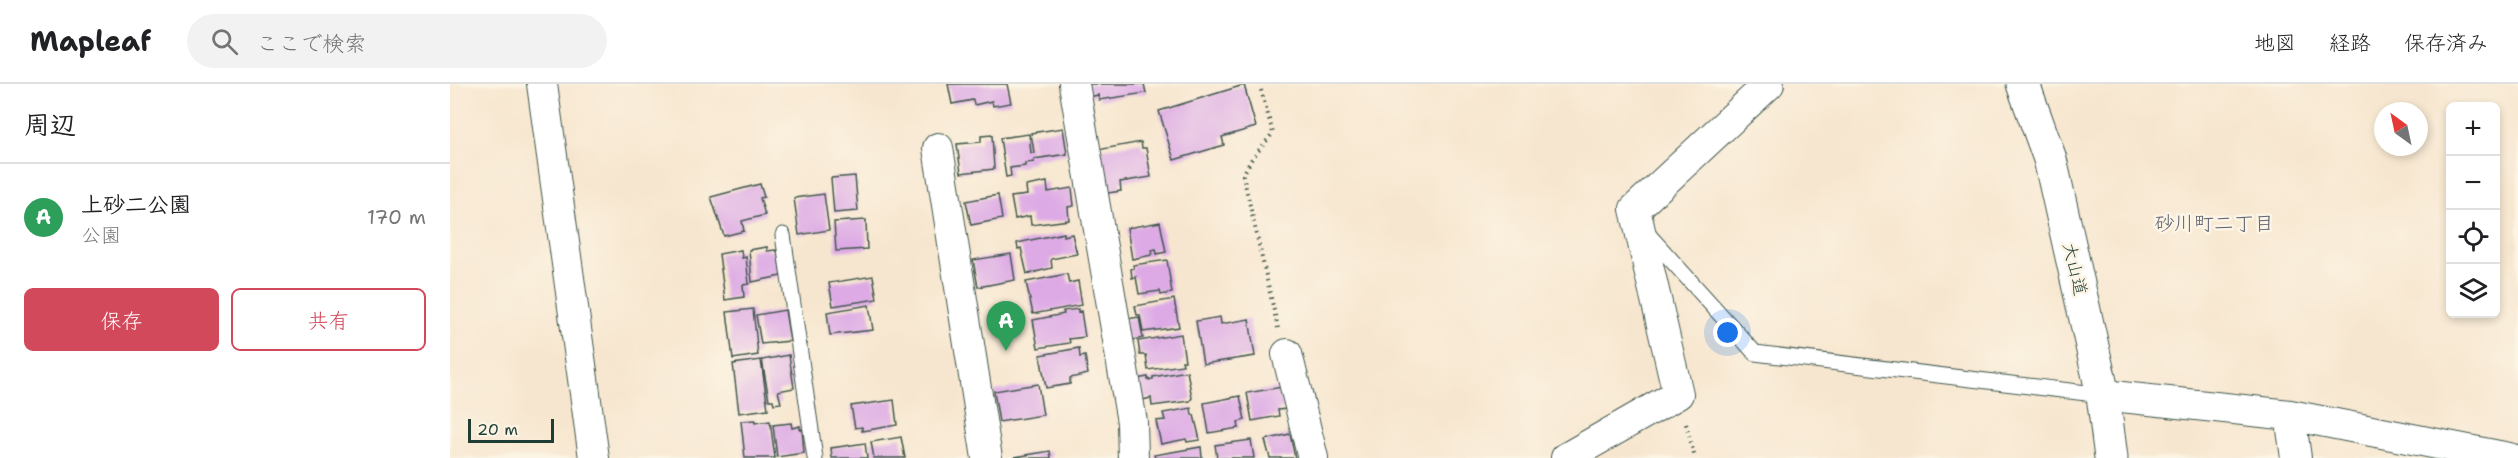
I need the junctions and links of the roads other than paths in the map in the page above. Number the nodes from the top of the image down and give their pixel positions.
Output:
1 (542, 84) edge
2 (1074, 84) edge
3 (1769, 84) edge
4 (2023, 84) edge
5 (938, 148) dead end
6 (1638, 223) junction
7 (783, 236) dead end
8 (1287, 354) road end
9 (2103, 395) junction
10 (2290, 415) junction
11 (594, 458) edge
12 (815, 458) edge
13 (987, 458) edge
14 (1132, 458) edge
15 (1313, 458) edge
16 (1566, 458) edge
17 (2111, 458) edge
18 (2296, 458) edge
19 (2509, 458) edge

1 - 11 street
2 - 14 street
3 - 6 street
4 - 9 street, 大山道
5 - 13 street
6 - 9 lane
6 - 16 street
7 - 12 lane
8 - 15 street
9 - 10 street
9 - 17 street, 大山道
10 - 18 street
10 - 19 street

